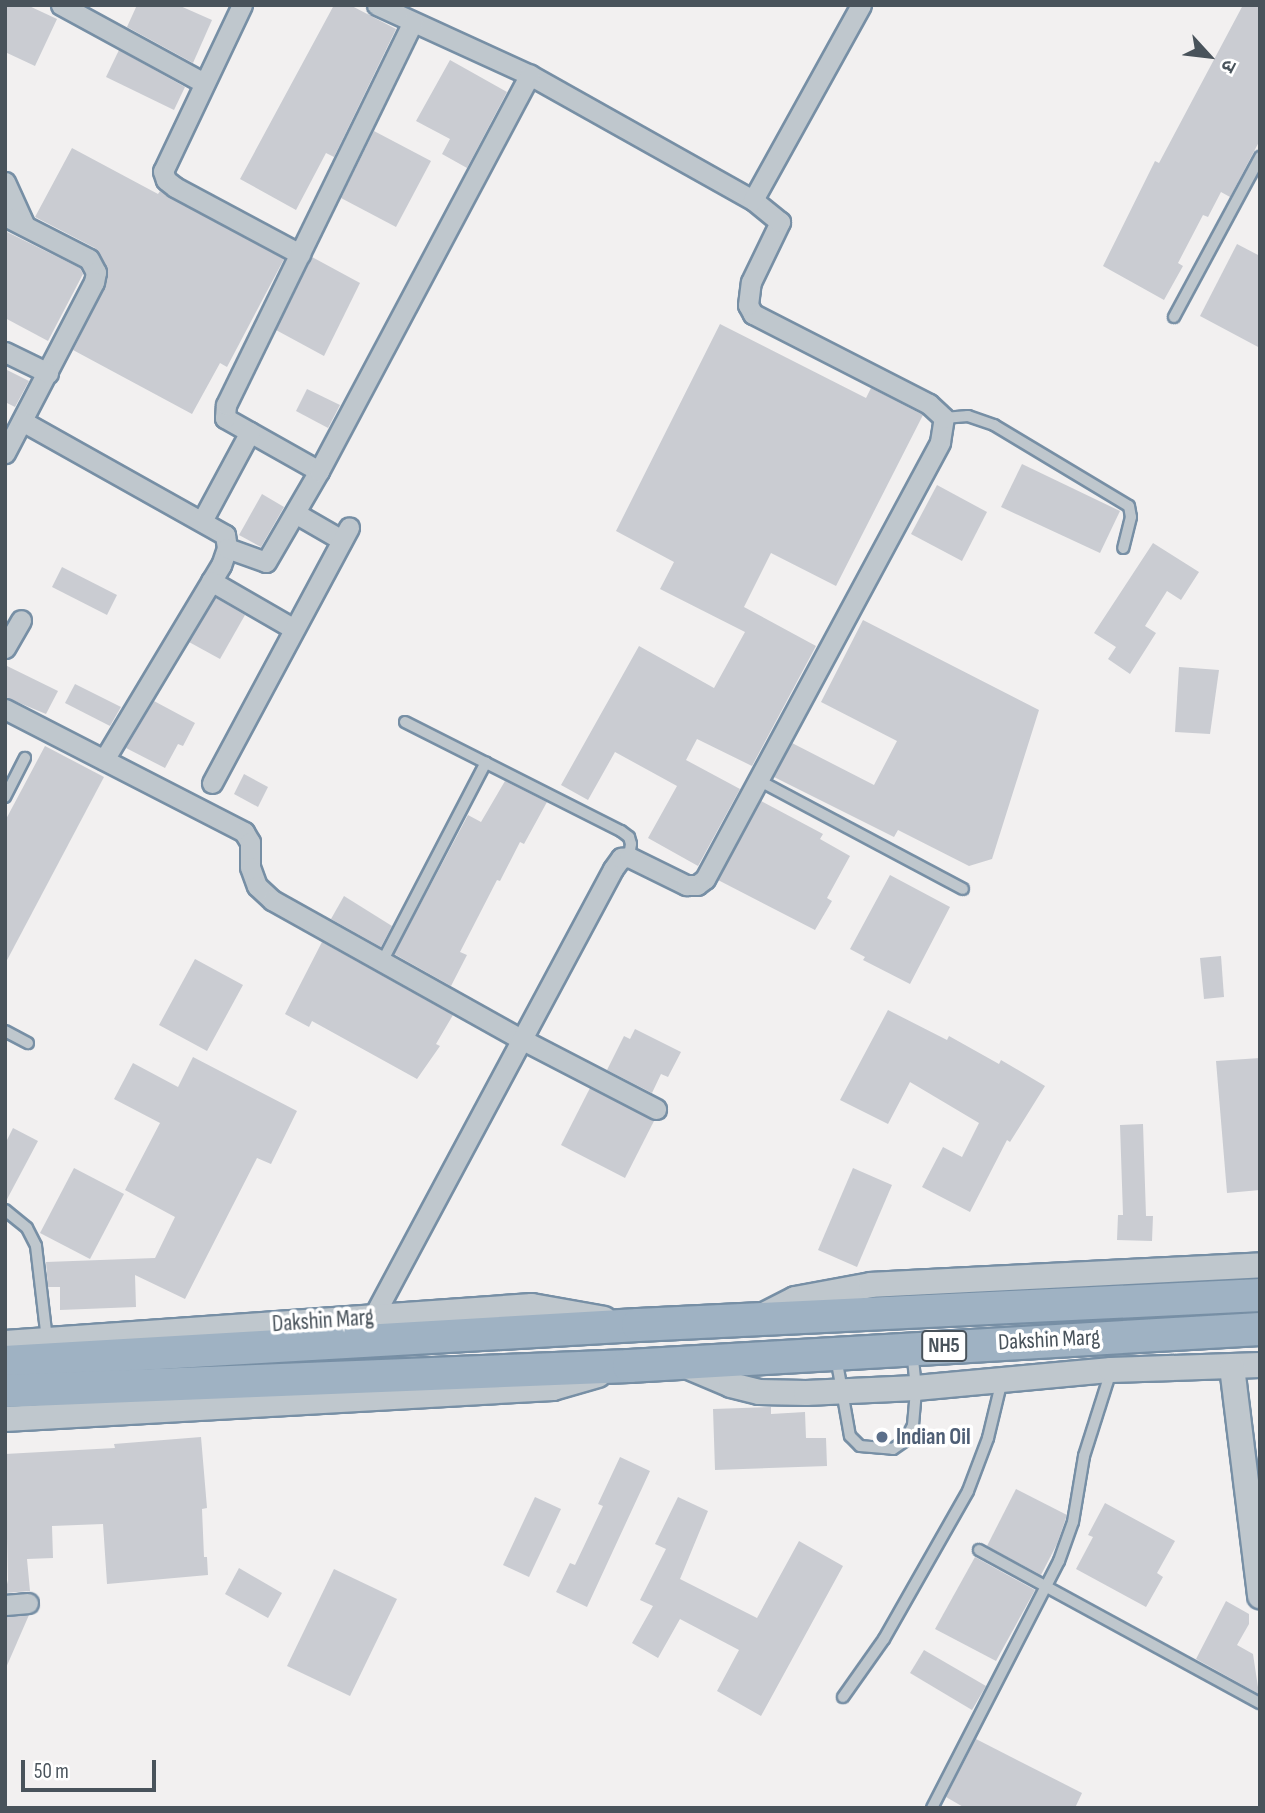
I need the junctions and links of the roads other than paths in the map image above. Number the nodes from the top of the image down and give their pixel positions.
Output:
1 (61, 5) edge
2 (242, 5) edge
3 (377, 5) edge
4 (862, 5) edge
5 (413, 22) junction
6 (530, 75) junction
7 (204, 83) junction
8 (1260, 157) edge
9 (5, 182) edge
10 (753, 200) junction
11 (5, 216) edge
12 (25, 226) junction
13 (300, 254) junction
14 (1174, 317) dead end
15 (5, 352) edge
16 (48, 373) junction
17 (944, 418) junction
18 (22, 421) junction
19 (250, 432) junction
20 (5, 453) edge
21 (319, 471) junction
22 (295, 513) junction
23 (202, 521) junction
24 (226, 548) junction
25 (1123, 548) dead end
26 (211, 581) junction
27 (20, 620) dead end
28 (294, 629) junction
29 (5, 648) edge
30 (5, 709) edge
31 (405, 722) dead end
32 (25, 758) dead end
33 (104, 760) junction
34 (486, 762) junction
35 (758, 780) junction
36 (212, 783) dead end
37 (5, 797) edge
38 (629, 857) junction
39 (963, 889) dead end
40 (382, 962) junction
41 (5, 1031) edge
42 (523, 1040) junction
43 (28, 1042) dead end
44 (656, 1108) dead end
45 (5, 1210) edge
46 (1260, 1265) edge
47 (1260, 1295) edge
48 (373, 1317) junction
49 (757, 1319) junction
50 (638, 1325) junction
51 (1260, 1329) edge
52 (47, 1340) junction
53 (5, 1343) edge
54 (912, 1348) junction
55 (835, 1353) junction
56 (5, 1362) edge
57 (679, 1363) junction
58 (1260, 1365) edge
59 (629, 1366) junction
60 (1232, 1367) junction
61 (1111, 1370) junction
62 (1002, 1380) junction
63 (916, 1388) junction
64 (5, 1391) edge
65 (840, 1391) junction
66 (5, 1419) edge
67 (979, 1550) dead end
68 (1045, 1586) junction
69 (1260, 1596) edge
70 (28, 1603) dead end
71 (5, 1605) edge
72 (843, 1697) dead end
73 (1260, 1703) edge
74 (932, 1808) edge

1 - 7 street
2 - 7 street
3 - 5 street
4 - 10 street
5 - 6 street
5 - 13 street
6 - 10 street
6 - 21 street
7 - 13 street
8 - 14 lane
9 - 12 street
10 - 17 street
11 - 12 street
12 - 16 street
13 - 19 street
15 - 16 street
16 - 18 street
17 - 25 lane
17 - 35 street
18 - 20 street
18 - 23 street
19 - 21 street
19 - 23 street
21 - 22 street
22 - 24 street
22 - 28 street
23 - 24 street
24 - 26 street
26 - 28 street
26 - 33 street
27 - 29 street
28 - 36 street
30 - 33 street
31 - 34 lane
32 - 37 lane
33 - 40 street
34 - 38 lane
34 - 40 lane
35 - 38 street
35 - 39 lane
38 - 42 street
40 - 42 street
41 - 43 lane
42 - 44 street
42 - 48 street
45 - 52 lane
46 - 49 street
47 - 49 highway, Dakshin Marg / NH5
48 - 50 street, Dakshin Marg / NH5
48 - 52 street, Dakshin Marg / NH5
49 - 50 highway, Dakshin Marg / NH5
50 - 56 highway, Dakshin Marg
51 - 54 highway, Dakshin Marg / NH5
52 - 53 street, Dakshin Marg / NH5
54 - 55 highway, Dakshin Marg / NH5
54 - 63 lane
55 - 57 highway, Dakshin Marg / NH5
55 - 65 lane
57 - 59 highway, Dakshin Marg / NH5
57 - 65 street
58 - 60 street
59 - 64 highway, Dakshin Marg
59 - 66 street, Dakshin Marg / NH5
60 - 61 street
60 - 69 street
61 - 62 street
61 - 68 lane
62 - 63 street
62 - 72 lane
63 - 65 street
63 - 65 lane
67 - 68 lane
68 - 73 lane
68 - 74 lane
70 - 71 street

